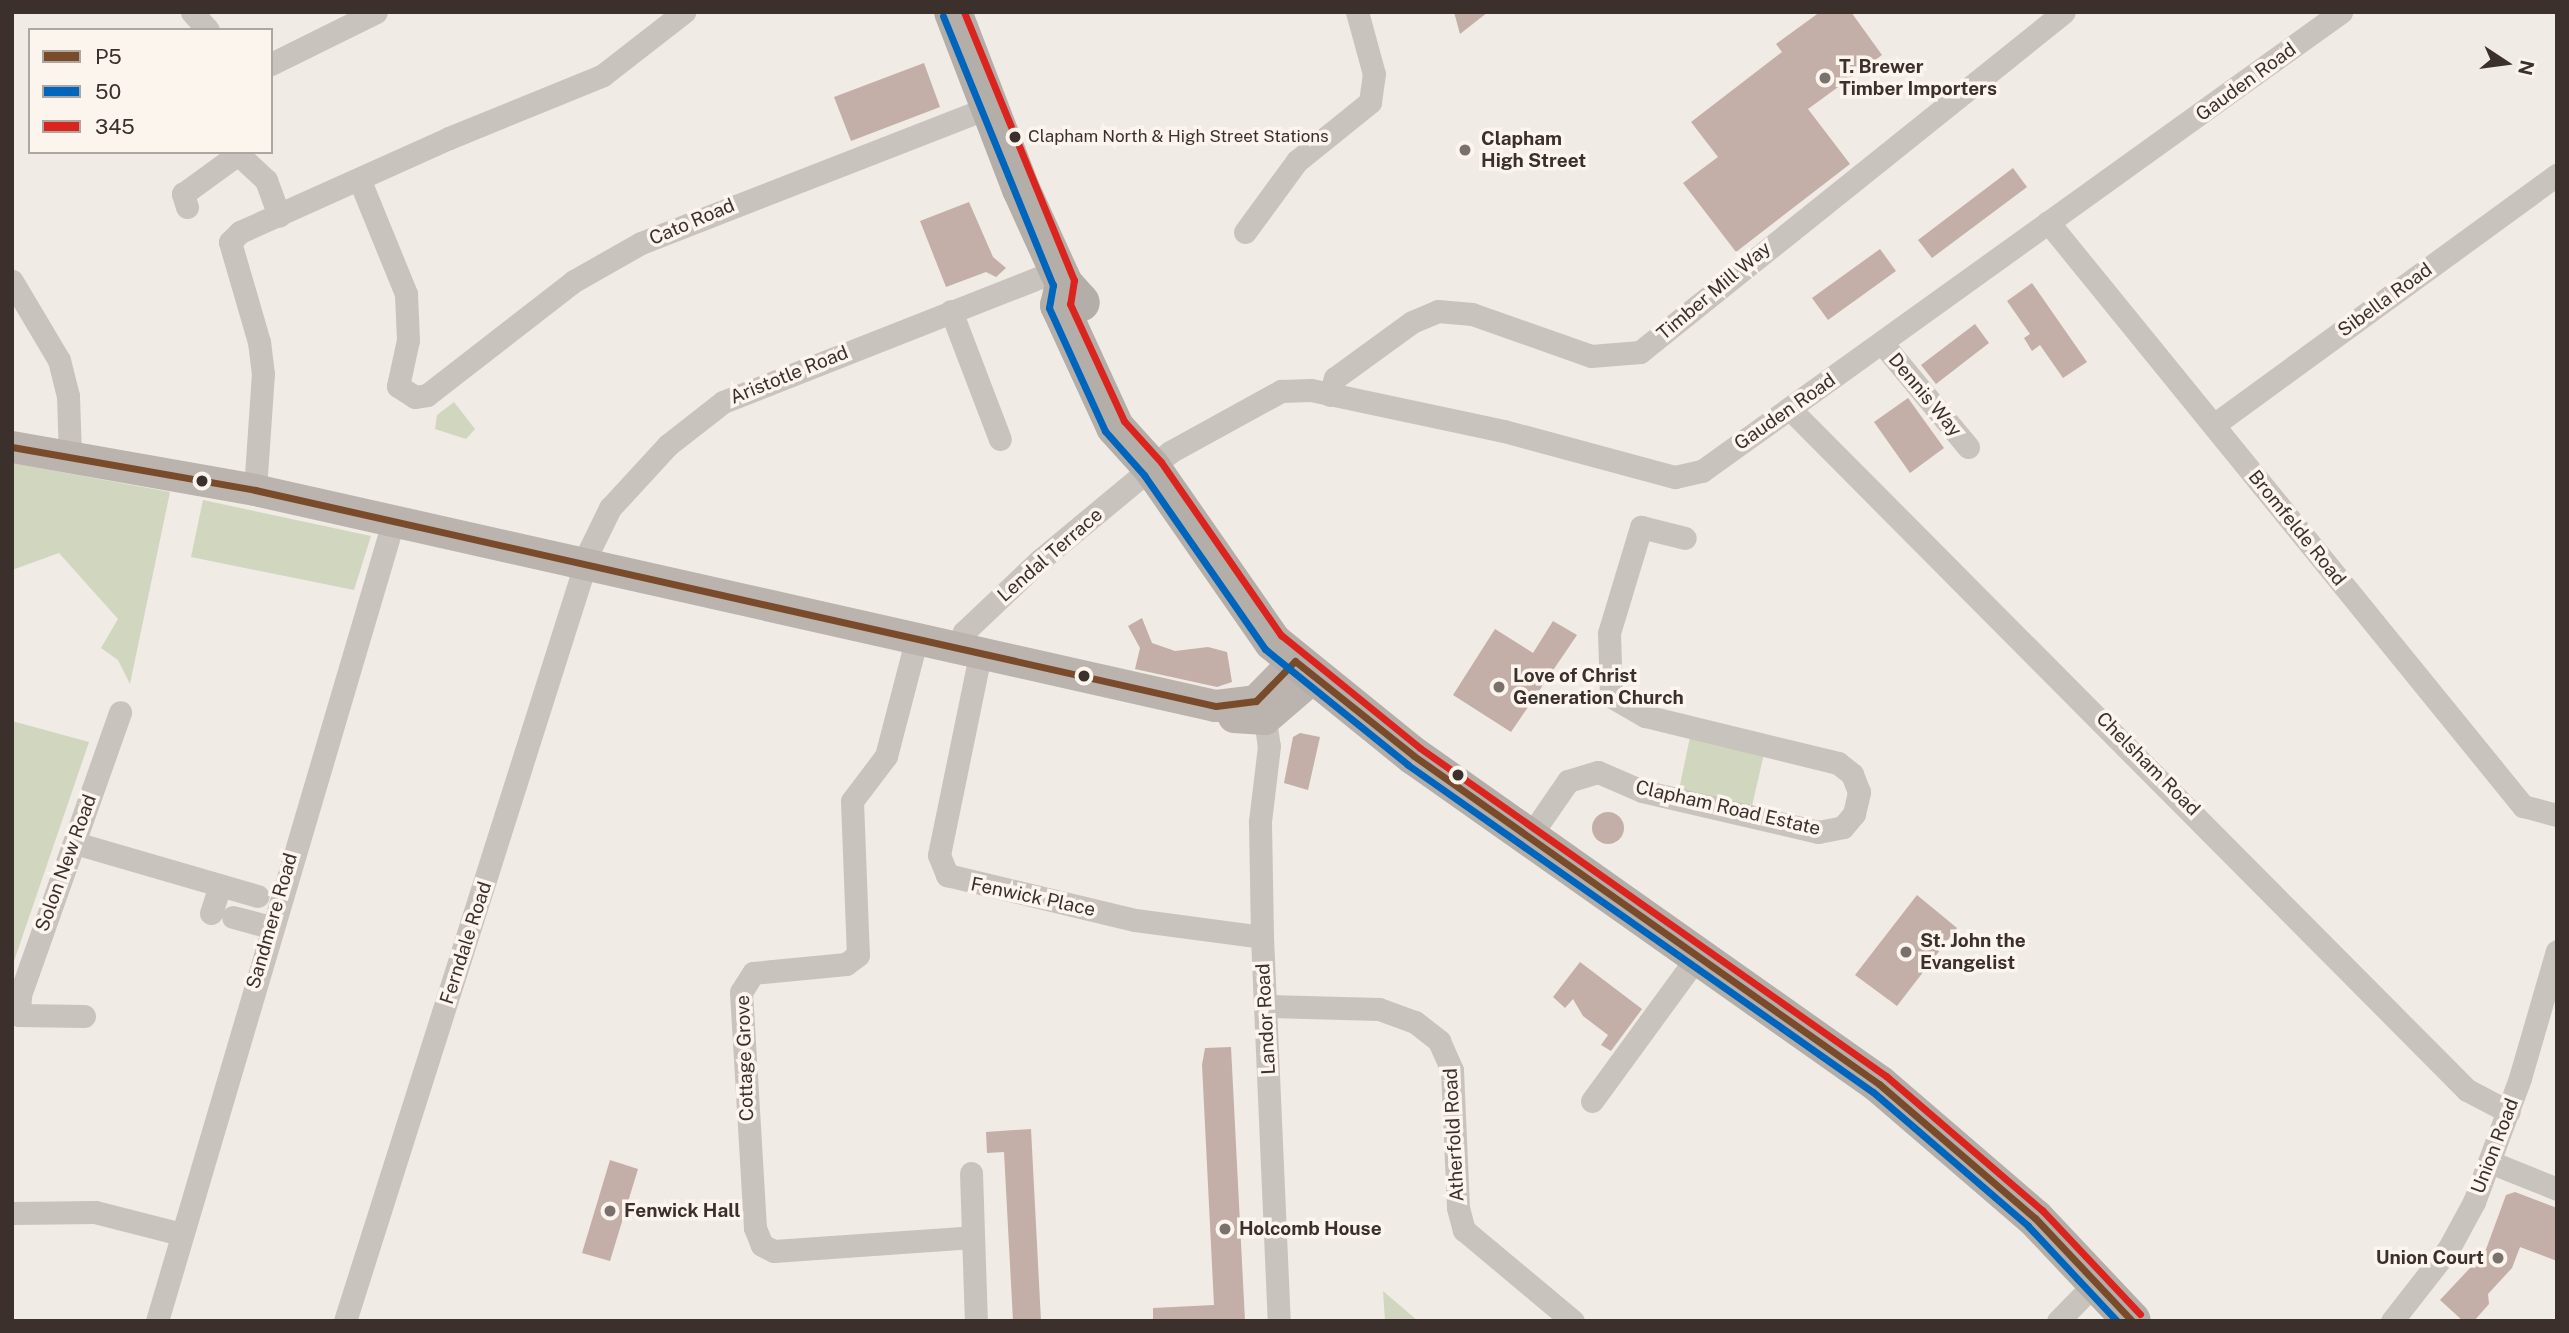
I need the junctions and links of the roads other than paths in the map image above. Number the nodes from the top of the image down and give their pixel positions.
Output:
1 (191, 12) edge
2 (376, 12) edge
3 (684, 12) edge
4 (953, 12) edge
5 (1357, 12) edge
6 (2064, 12) edge
7 (2342, 12) edge
8 (206, 28) edge
9 (273, 63) edge
10 (988, 108) junction
11 (2557, 175) edge
12 (360, 180) junction
13 (187, 207) dead end
14 (279, 216) junction
15 (2048, 222) junction
16 (1245, 232) dead end
17 (1061, 277) junction
18 (12, 281) edge
19 (951, 311) junction
20 (1882, 343) junction
21 (1330, 395) junction
22 (1791, 410) junction
23 (2215, 425) junction
24 (1000, 439) dead end
25 (12, 447) edge
26 (1968, 447) dead end
27 (70, 455) junction
28 (1152, 468) junction
29 (255, 490) junction
30 (1685, 538) dead end
31 (386, 545) junction
32 (586, 565) junction
33 (916, 641) junction
34 (968, 652) junction
35 (1305, 669) junction
36 (1216, 706) junction
37 (120, 712) dead end
38 (1265, 719) junction
39 (2557, 815) edge
40 (1530, 836) junction
41 (75, 843) junction
42 (220, 885) junction
43 (257, 896) dead end
44 (271, 927) junction
45 (1262, 937) junction
46 (2557, 951) edge
47 (1699, 954) junction
48 (1265, 1006) junction
49 (16, 1015) edge
50 (83, 1016) dead end
51 (1592, 1101) dead end
52 (2509, 1112) junction
53 (2490, 1162) junction
54 (971, 1173) dead end
55 (2557, 1189) edge
56 (12, 1213) edge
57 (181, 1234) junction
58 (973, 1237) junction
59 (2097, 1281) junction
60 (157, 1321) edge
61 (345, 1321) edge
62 (976, 1321) edge
63 (1279, 1321) edge
64 (1573, 1321) edge
65 (2058, 1321) edge
66 (2132, 1321) edge
67 (2392, 1321) edge

1 - 8 street
2 - 9 street
3 - 12 street
4 - 10 highway
5 - 16 street
6 - 21 street, Timber Mill Way
7 - 15 street, Gauden Road
10 - 12 street, Cato Road
10 - 17 highway
11 - 23 street, Sibella Road
12 - 14 street
13 - 14 street
14 - 29 street
15 - 20 street, Gauden Road
15 - 23 street, Bromfelde Road
17 - 19 street, Aristotle Road
17 - 28 highway
18 - 27 street
19 - 24 street
19 - 32 street, Aristotle Road
20 - 22 street, Gauden Road
20 - 26 street, Dennis Way
21 - 22 street, Gauden Road
21 - 28 street, Gauden Road
22 - 52 street, Chelsham Road
23 - 39 street, Bromfelde Road
25 - 27 main road
27 - 29 main road
28 - 34 street, Lendal Terrace
28 - 35 highway
29 - 31 main road
30 - 40 street, Clapham Road Estate
31 - 32 main road
31 - 44 street, Sandmere Road
32 - 33 main road
32 - 61 street, Ferndale Road
33 - 34 main road
33 - 58 street, Cottage Grove
34 - 36 main road
34 - 45 street, Fenwick Place
35 - 36 main road
35 - 38 main road
35 - 40 highway
36 - 38 main road
37 - 41 street, Solon New Road
38 - 45 street, Landor Road
40 - 47 highway
41 - 42 street
41 - 49 street, Solon New Road
42 - 43 street
42 - 44 street
44 - 57 street, Sandmere Road
45 - 48 street, Landor Road
46 - 52 street, Union Road
47 - 51 street
47 - 59 highway
48 - 63 street, Landor Road
48 - 64 street, Atherfold Road
49 - 50 street, Solon New Road
52 - 53 street, Union Road
53 - 55 street
53 - 67 street, Union Road
54 - 58 street
56 - 57 street
57 - 60 street, Sandmere Road
58 - 62 street
59 - 65 street
59 - 66 highway

